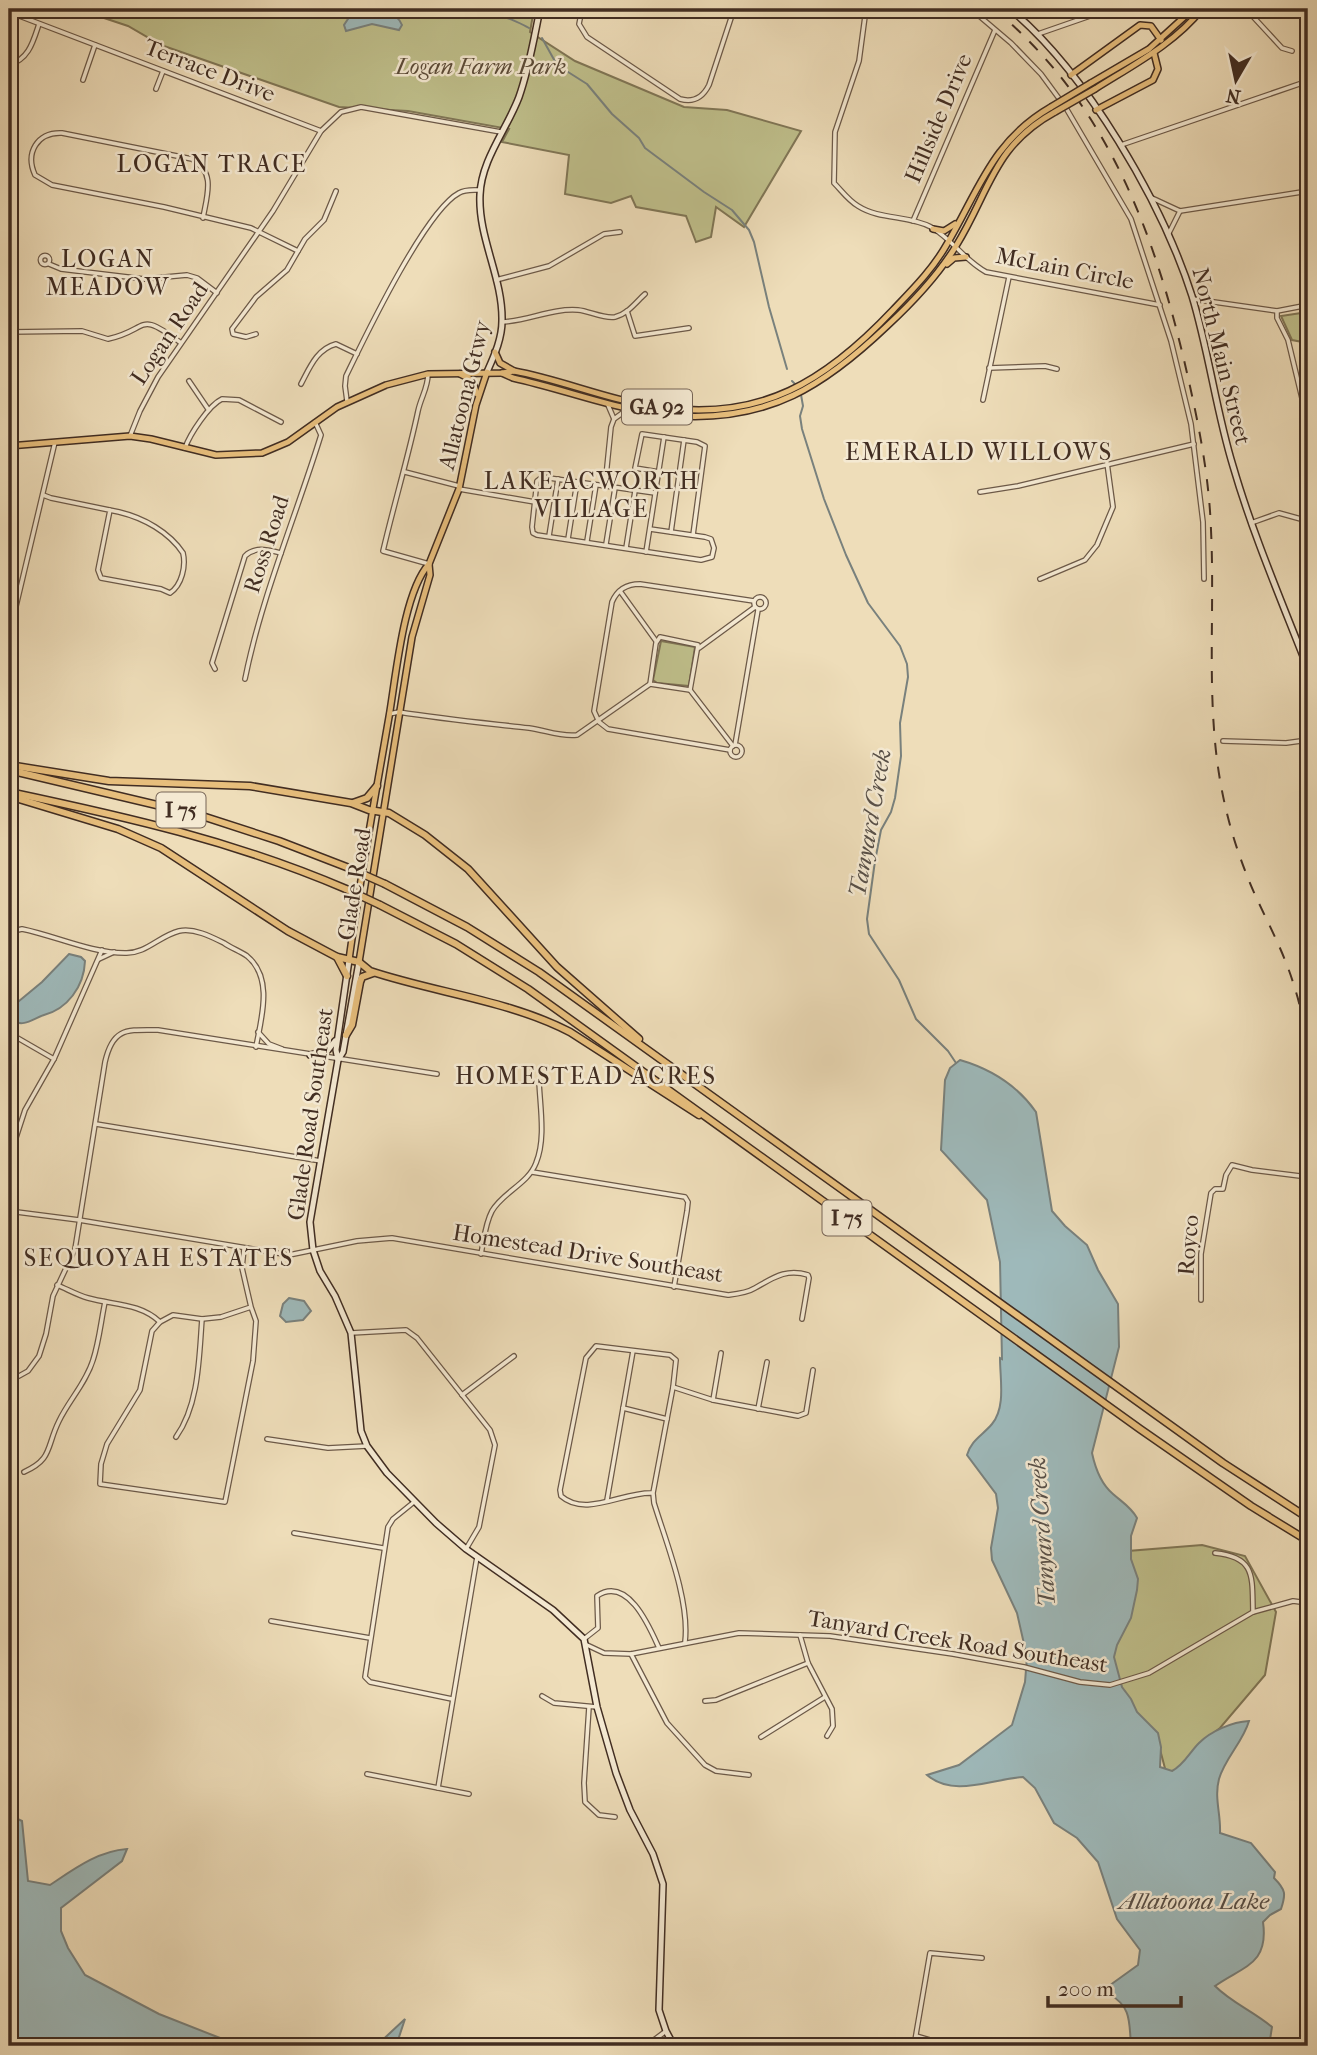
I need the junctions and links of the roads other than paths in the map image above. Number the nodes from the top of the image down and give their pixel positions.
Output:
1 (540, 9) edge
2 (582, 9) edge
3 (866, 9) edge
4 (971, 9) edge
5 (1010, 9) edge
6 (1111, 9) edge
7 (1193, 9) edge
8 (1202, 9) edge
9 (1247, 9) edge
10 (731, 10) edge
11 (9, 12) edge
12 (39, 23) junction
13 (995, 30) junction
14 (1038, 33) junction
15 (1161, 40) junction
16 (95, 45) junction
17 (1292, 51) dead end
18 (1154, 52) junction
19 (9, 65) edge
20 (163, 71) junction
21 (1071, 75) junction
22 (83, 80) dead end
23 (1308, 81) edge
24 (1093, 86) junction
25 (156, 89) dead end
26 (1053, 109) junction
27 (1096, 110) junction
28 (321, 131) junction
29 (503, 133) junction
30 (1119, 145) junction
31 (480, 190) junction
32 (337, 191) dead end
33 (1308, 191) edge
34 (1150, 197) junction
35 (1180, 211) junction
36 (962, 217) junction
37 (203, 218) junction
38 (914, 220) junction
39 (933, 229) junction
40 (258, 231) junction
41 (620, 232) dead end
42 (1168, 234) junction
43 (950, 239) junction
44 (956, 246) junction
45 (298, 251) junction
46 (966, 257) junction
47 (49, 264) dead end
48 (939, 271) junction
49 (1009, 277) junction
50 (496, 279) junction
51 (217, 293) junction
52 (645, 294) dead end
53 (1193, 299) junction
54 (1160, 304) junction
55 (1308, 305) edge
56 (1277, 310) junction
57 (627, 311) junction
58 (502, 322) junction
59 (689, 328) dead end
60 (9, 332) edge
61 (256, 334) dead end
62 (181, 343) junction
63 (495, 352) junction
64 (357, 354) junction
65 (989, 368) junction
66 (1057, 369) dead end
67 (514, 371) junction
68 (454, 372) junction
69 (486, 372) junction
70 (502, 373) junction
71 (428, 374) junction
72 (823, 377) junction
73 (188, 381) dead end
74 (301, 384) dead end
75 (774, 400) junction
76 (983, 400) dead end
77 (348, 401) junction
78 (604, 401) junction
79 (477, 402) junction
80 (208, 409) junction
81 (634, 409) junction
82 (614, 419) junction
83 (281, 422) dead end
84 (314, 422) junction
85 (1308, 423) edge
86 (130, 436) junction
87 (664, 437) junction
88 (684, 440) junction
89 (55, 442) junction
90 (1194, 444) junction
91 (9, 446) edge
92 (186, 448) junction
93 (1107, 463) junction
94 (405, 472) junction
95 (659, 472) junction
96 (558, 479) junction
97 (577, 482) junction
98 (596, 485) junction
99 (605, 486) junction
100 (459, 488) junction
101 (615, 488) junction
102 (635, 491) junction
103 (980, 492) dead end
104 (655, 494) junction
105 (43, 495) junction
106 (535, 502) junction
107 (110, 510) junction
108 (1308, 521) edge
109 (1251, 523) junction
110 (650, 529) junction
111 (671, 532) junction
112 (693, 535) junction
113 (549, 536) junction
114 (568, 539) junction
115 (587, 542) junction
116 (606, 545) junction
117 (626, 548) junction
118 (646, 552) junction
119 (281, 553) junction
120 (429, 564) junction
121 (1040, 579) dead end
122 (1204, 579) dead end
123 (620, 591) junction
124 (754, 601) junction
125 (756, 609) junction
126 (12, 623) dead end
127 (656, 641) junction
128 (699, 648) junction
129 (215, 669) dead end
130 (1308, 669) edge
131 (245, 679) dead end
132 (650, 684) junction
133 (690, 690) junction
134 (399, 712) junction
135 (390, 714) junction
136 (599, 722) junction
137 (1308, 740) edge
138 (1223, 741) dead end
139 (732, 747) junction
140 (9, 768) edge
141 (377, 786) junction
142 (9, 794) edge
143 (351, 803) junction
144 (373, 811) junction
145 (383, 812) junction
146 (9, 932) edge
147 (352, 942) joint
148 (102, 950) junction
149 (115, 952) junction
150 (337, 957) junction
151 (97, 960) junction
152 (349, 960) junction
153 (359, 962) junction
154 (376, 973) junction
155 (347, 976) junction
156 (345, 986) junction
157 (258, 1032) junction
158 (9, 1033) edge
159 (346, 1035) junction
160 (256, 1047) junction
161 (291, 1052) junction
162 (654, 1053) junction
163 (310, 1055) junction
164 (54, 1059) junction
165 (338, 1060) junction
166 (437, 1074) dead end
167 (539, 1081) dead end
168 (96, 1124) junction
169 (724, 1129) junction
170 (9, 1159) edge
171 (321, 1161) junction
172 (532, 1172) junction
173 (1308, 1177) edge
174 (9, 1211) edge
175 (79, 1220) junction
176 (244, 1249) junction
177 (313, 1250) junction
178 (481, 1254) junction
179 (57, 1285) junction
180 (674, 1287) junction
181 (1201, 1300) dead end
182 (106, 1302) junction
183 (251, 1307) junction
184 (202, 1319) junction
185 (802, 1319) dead end
186 (160, 1322) junction
187 (351, 1332) junction
188 (633, 1350) junction
189 (721, 1353) dead end
190 (514, 1356) dead end
191 (767, 1362) dead end
192 (813, 1370) dead end
193 (19, 1376) dead end
194 (673, 1387) junction
195 (463, 1395) junction
196 (713, 1400) junction
197 (623, 1408) junction
198 (758, 1409) junction
199 (667, 1419) junction
200 (176, 1437) dead end
201 (267, 1439) dead end
202 (367, 1446) junction
203 (24, 1472) dead end
204 (653, 1493) junction
205 (607, 1500) junction
206 (414, 1502) junction
207 (1308, 1518) edge
208 (294, 1533) dead end
209 (1308, 1541) edge
210 (383, 1548) junction
211 (466, 1549) junction
212 (1215, 1553) dead end
213 (477, 1557) junction
214 (1308, 1603) edge
215 (1253, 1612) junction
216 (271, 1621) dead end
217 (800, 1635) junction
218 (370, 1638) junction
219 (586, 1642) junction
220 (685, 1642) junction
221 (659, 1648) junction
222 (631, 1654) junction
223 (808, 1663) junction
224 (542, 1696) dead end
225 (825, 1697) junction
226 (452, 1699) junction
227 (705, 1701) dead end
228 (589, 1707) junction
229 (597, 1707) junction
230 (827, 1736) dead end
231 (761, 1737) dead end
232 (367, 1774) dead end
233 (749, 1775) dead end
234 (438, 1788) junction
235 (469, 1794) dead end
236 (615, 1817) dead end
237 (982, 1958) dead end
238 (666, 2031) junction
239 (916, 2036) junction
240 (646, 2046) edge
241 (674, 2046) edge
242 (914, 2046) edge
243 (942, 2046) edge

1 - 29 street
2 - 10 street
3 - 38 street, McLain Circle
4 - 13 street
5 - 14 street, North Main Street
6 - 14 street
7 - 15 main road, GA 92
8 - 18 main road, GA 92
9 - 17 street
11 - 12 street, Terrace Drive
12 - 16 street, Terrace Drive
12 - 19 street
13 - 38 street, Hillside Drive
13 - 54 street
14 - 21 street, North Main Street
15 - 21 main road
15 - 24 main road, GA 92
16 - 20 street, Terrace Drive
16 - 22 street
18 - 24 main road, GA 92
18 - 27 main road
20 - 25 street
20 - 28 street, Terrace Drive
21 - 27 street, North Main Street
23 - 30 street
24 - 26 main road, GA 92, bridge
26 - 36 main road, GA 92
26 - 44 main road, GA 92
27 - 30 street, North Main Street
28 - 29 street, Logan Road
28 - 40 street, Logan Road
29 - 31 street
30 - 34 street, North Main Street
31 - 50 street, Allatoona Gtwy
31 - 64 street
32 - 45 street
33 - 35 street
34 - 35 street
34 - 42 street, North Main Street
35 - 42 street
36 - 39 main road
36 - 43 main road, GA 92
37 - 37 street
37 - 40 street
38 - 39 street, McLain Circle
39 - 43 street, McLain Circle
40 - 45 street
40 - 51 street, Logan Road
41 - 50 street
42 - 53 street, North Main Street
43 - 44 street, McLain Circle
43 - 72 main road, GA 92
44 - 46 street, McLain Circle
44 - 48 main road, GA 92
45 - 61 street
46 - 48 main road
46 - 49 street, McLain Circle
47 - 51 street
48 - 72 main road, GA 92
49 - 54 street, McLain Circle
49 - 65 street
50 - 58 street, Allatoona Gtwy
51 - 62 street, Logan Road
52 - 57 street
53 - 56 street
53 - 109 street, North Main Street
54 - 90 street
55 - 56 street
56 - 85 street
57 - 58 street
57 - 59 street
58 - 63 street, Allatoona Gtwy
60 - 62 street
62 - 86 street, Logan Road
63 - 67 main road
63 - 69 street, Allatoona Gtwy
64 - 74 street
64 - 77 street
65 - 66 street
65 - 76 street
67 - 70 main road, GA 92
67 - 75 main road, GA 92
68 - 69 main road, GA 92
68 - 71 main road, GA 92
68 - 79 main road
69 - 70 main road, GA 92
69 - 79 main road, Allatoona Gtwy
70 - 78 main road, GA 92
71 - 77 main road, GA 92
71 - 94 street
72 - 75 main road, GA 92
73 - 80 street
75 - 81 main road
77 - 84 main road, GA 92
78 - 81 main road, GA 92
78 - 82 street
79 - 100 main road, Allatoona Gtwy
80 - 83 street
80 - 92 street
81 - 82 street
82 - 99 street
84 - 92 main road, GA 92
84 - 119 street, Ross Road
86 - 89 main road, GA 92
86 - 92 main road, GA 92
87 - 88 street
87 - 95 street
87 - 95 street
88 - 111 street
88 - 112 street
89 - 91 main road, GA 92
89 - 105 street
90 - 93 street
90 - 122 street
93 - 103 street
93 - 121 street
94 - 100 street
94 - 120 street
95 - 104 street
96 - 97 street
96 - 106 street
96 - 113 street
97 - 98 street
97 - 114 street
98 - 99 street
98 - 115 street
99 - 101 street
100 - 106 street
100 - 120 main road, Allatoona Gtwy
101 - 102 street
101 - 116 street
102 - 104 street
102 - 117 street
104 - 110 street
105 - 107 street
105 - 126 street
106 - 113 street
107 - 107 street
108 - 109 street
109 - 130 street, North Main Street
110 - 111 street
110 - 118 street
111 - 112 street
112 - 118 street
113 - 114 street
114 - 115 street
115 - 116 street
116 - 117 street
117 - 118 street
119 - 129 street
119 - 131 street, Ross Road
120 - 134 main road
120 - 135 main road, Glade Road
123 - 124 street
123 - 127 street
123 - 136 street
124 - 125 street
124 - 125 street
125 - 128 street
125 - 139 street
127 - 128 street
127 - 132 street
128 - 133 street
132 - 133 street
132 - 136 street
133 - 139 street
134 - 135 street
134 - 136 street
134 - 145 main road
135 - 141 main road, Glade Road
136 - 139 street
137 - 138 street
140 - 143 highway
140 - 162 highway, I 75, bridge
141 - 143 highway
141 - 144 main road, Glade Road
142 - 150 highway
142 - 169 highway, I 75, bridge
143 - 144 highway
144 - 145 highway
144 - 147 main road, Glade Road
145 - 153 main road, Glade Road
145 - 162 highway
146 - 148 street
147 - 152 main road, Glade Road Southeast
148 - 149 street
148 - 151 street
149 - 151 street
149 - 157 street
150 - 152 highway
150 - 155 highway
151 - 164 street
152 - 153 highway
152 - 155 street, Glade Road Southeast
153 - 154 highway
153 - 159 street
154 - 159 highway
154 - 169 highway
155 - 156 street, Glade Road Southeast
156 - 163 street
156 - 165 street, Glade Road Southeast
157 - 160 street
157 - 161 street
158 - 164 street
159 - 165 street
160 - 161 street
160 - 168 street
161 - 163 street
162 - 207 highway, I 75
163 - 165 street
164 - 170 street
165 - 166 street
165 - 171 street, Glade Road Southeast
167 - 172 street
168 - 171 street
168 - 175 street
169 - 209 highway, I 75
171 - 177 street, Glade Road Southeast
172 - 178 street
172 - 180 street
173 - 181 street, Royco
174 - 175 street, Homestead Drive Southeast
175 - 176 street, Homestead Drive Southeast
175 - 179 street
176 - 177 street, Homestead Drive Southeast
176 - 183 street
177 - 178 street, Homestead Drive Southeast
177 - 187 street, Glade Road Southeast
178 - 180 street, Homestead Drive Southeast
179 - 182 street
179 - 193 street
180 - 185 street, Homestead Drive Southeast
182 - 186 street
182 - 203 street
183 - 184 street
183 - 186 street
184 - 186 street
184 - 200 street
187 - 195 street
187 - 202 street, Glade Road Southeast
188 - 194 street
188 - 197 street
188 - 205 street
189 - 196 street
190 - 195 street
191 - 198 street
192 - 198 street
194 - 196 street
194 - 199 street
195 - 211 street
196 - 198 street
197 - 199 street
197 - 205 street
199 - 204 street
201 - 202 street
202 - 206 street, Glade Road Southeast
204 - 205 street
204 - 220 street
206 - 210 street
206 - 211 street, Glade Road Southeast
208 - 210 street
210 - 218 street
211 - 213 street, Glade Road Southeast
212 - 215 street
213 - 219 street, Glade Road Southeast
213 - 226 street
214 - 215 street, Tanyard Creek Road Southeast
215 - 217 street, Tanyard Creek Road Southeast
216 - 218 street
217 - 220 street, Tanyard Creek Road Southeast
217 - 223 street
218 - 226 street
219 - 221 street
219 - 222 street, Tanyard Creek Road Southeast
219 - 229 street
220 - 221 street, Tanyard Creek Road Southeast
221 - 222 street, Tanyard Creek Road Southeast
222 - 233 street
223 - 225 street
223 - 227 street
224 - 228 street
225 - 230 street
225 - 231 street
226 - 234 street
228 - 229 street
228 - 236 street
229 - 238 street
232 - 234 street
234 - 235 street
237 - 239 street
238 - 240 street
238 - 241 street
239 - 242 street
239 - 243 street

